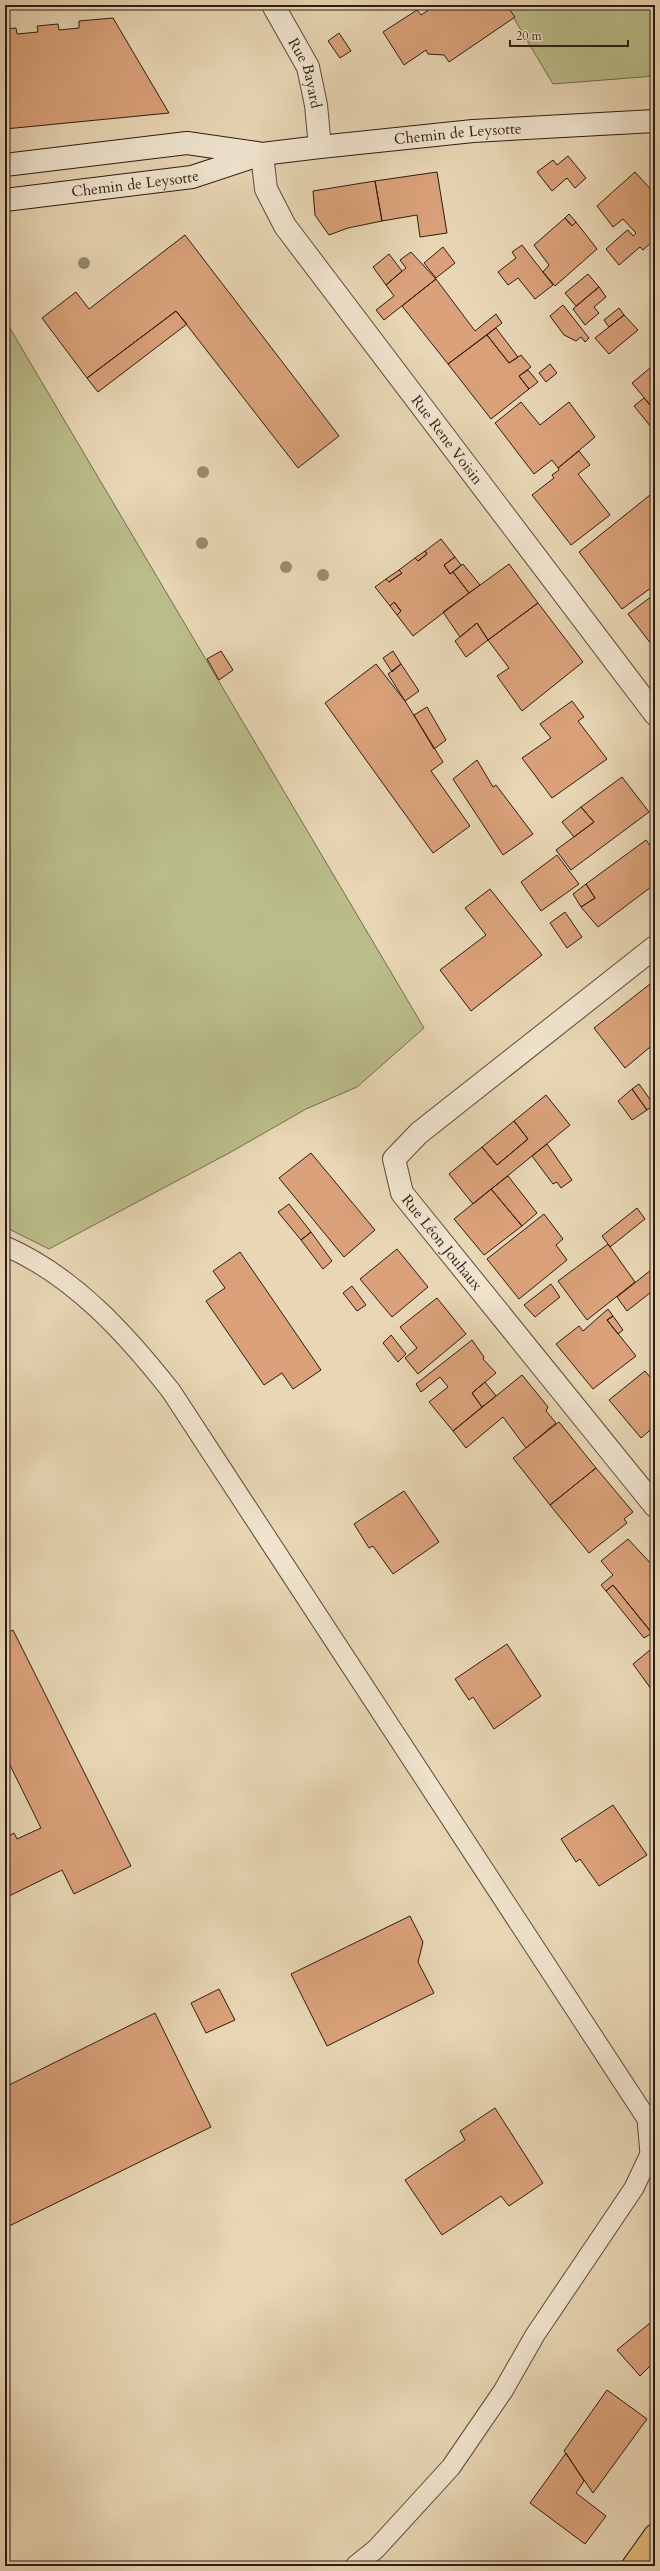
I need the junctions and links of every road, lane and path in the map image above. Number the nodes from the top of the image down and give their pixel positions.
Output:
1 (273, 5) edge
2 (655, 121) edge
3 (320, 147) junction
4 (262, 154) junction
5 (5, 165) edge
6 (5, 200) edge
7 (655, 714) edge
8 (655, 947) edge
9 (5, 1246) edge
10 (655, 1506) edge
11 (655, 2535) edge
12 (355, 2566) edge
13 (633, 2566) edge

1 - 3 street, Rue Bayard
2 - 3 street, Chemin de Leysotte
3 - 4 street, Chemin de Leysotte
4 - 5 street, Chemin de Leysotte
4 - 6 street, Chemin de Leysotte
4 - 7 street, Rue Rene Voisin
8 - 10 street, Rue Léon Jouhaux
9 - 12 lane
11 - 13 main road

